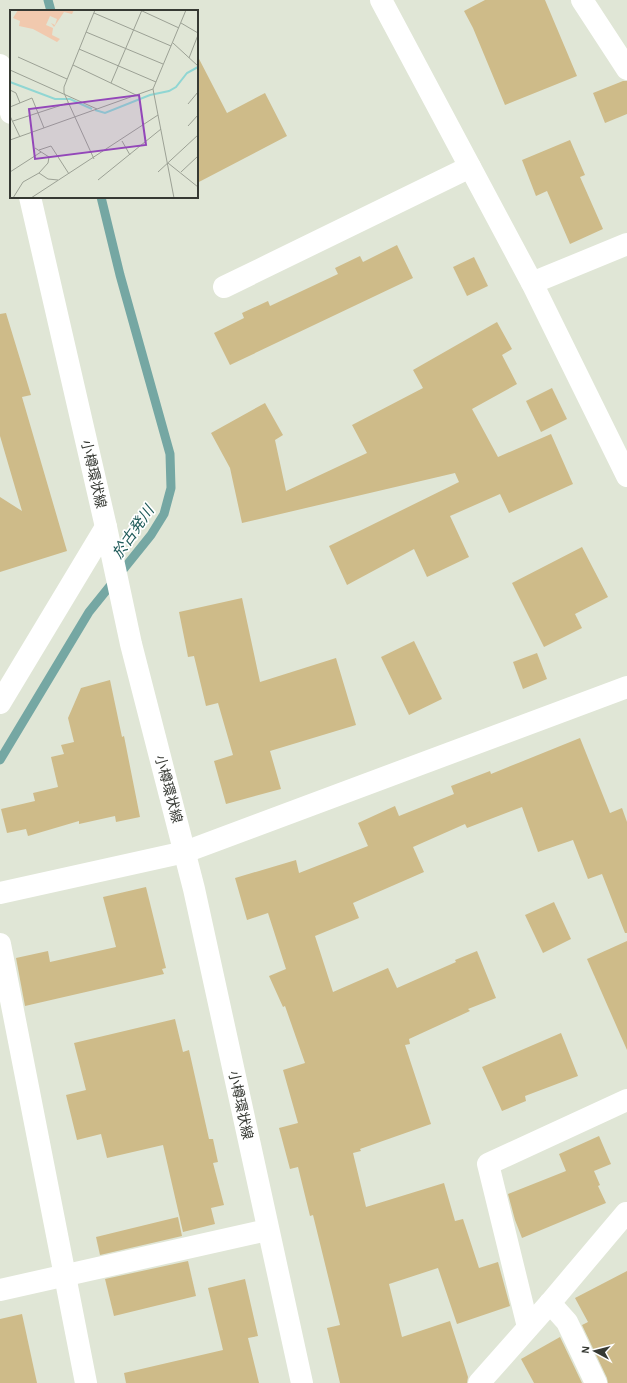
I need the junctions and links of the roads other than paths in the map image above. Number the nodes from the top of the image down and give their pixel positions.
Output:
1 (381, 0) edge
2 (582, 0) edge
3 (0, 65) edge
4 (627, 69) edge
5 (10, 109) edge
6 (470, 167) junction
7 (30, 198) edge
8 (627, 244) edge
9 (532, 283) junction
10 (224, 288) dead end
11 (627, 476) edge
12 (106, 527) junction
13 (627, 687) edge
14 (0, 703) edge
15 (185, 852) junction
16 (0, 893) edge
17 (0, 944) edge
18 (627, 1100) edge
19 (627, 1213) edge
20 (267, 1230) junction
21 (66, 1274) junction
22 (0, 1290) edge
23 (550, 1303) junction
24 (528, 1328) junction
25 (486, 1376) edge
26 (86, 1383) edge
27 (302, 1383) edge
28 (596, 1383) edge

1 - 6 street
2 - 4 street
3 - 5 street
6 - 9 street
6 - 10 street
7 - 12 street, 小樽環状線
8 - 9 street
9 - 11 street
12 - 14 street
12 - 15 street, 小樽環状線
13 - 15 street
15 - 16 street
15 - 20 street, 小樽環状線
17 - 21 street
18 - 24 street
19 - 23 street
20 - 21 street
20 - 27 street, 小樽環状線
21 - 22 street
21 - 26 street
23 - 24 street
23 - 28 street
24 - 25 street

